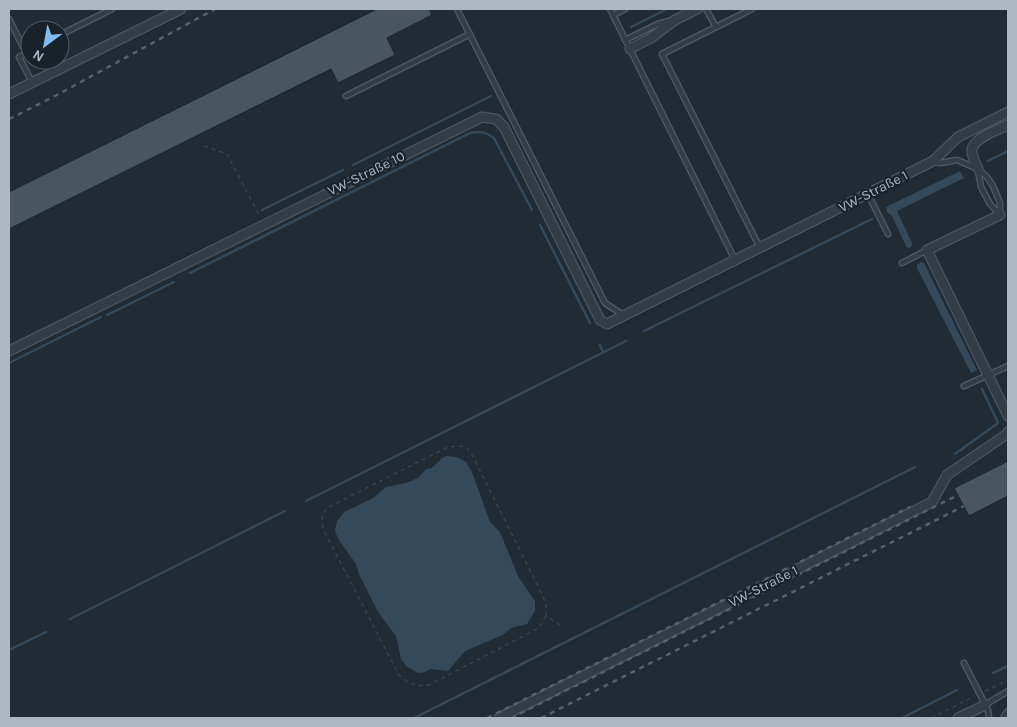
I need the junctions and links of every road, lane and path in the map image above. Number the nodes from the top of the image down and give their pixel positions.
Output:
1 (112, 9) edge
2 (181, 9) edge
3 (457, 9) edge
4 (610, 9) edge
5 (625, 9) edge
6 (697, 9) edge
7 (706, 9) edge
8 (752, 9) edge
9 (613, 15) junction
10 (9, 19) edge
11 (676, 20) junction
12 (716, 27) junction
13 (70, 30) edge
14 (470, 34) junction
15 (20, 38) edge
16 (626, 40) junction
17 (630, 49) junction
18 (26, 70) edge
19 (32, 82) junction
20 (9, 94) edge
21 (346, 96) dead end
22 (1008, 112) edge
23 (1008, 125) edge
24 (204, 146) dead end
25 (934, 161) junction
26 (978, 169) junction
27 (868, 194) junction
28 (1000, 215) junction
29 (264, 224) junction
30 (888, 234) dead end
31 (760, 248) junction
32 (927, 250) junction
33 (735, 261) junction
34 (902, 263) dead end
35 (625, 316) junction
36 (9, 351) edge
37 (1008, 366) edge
38 (988, 374) junction
39 (964, 386) dead end
40 (1008, 416) edge
41 (1008, 433) edge
42 (546, 616) junction
43 (562, 626) dead end
44 (964, 663) dead end
45 (1008, 680) edge
46 (1008, 691) edge
47 (980, 694) junction
48 (985, 705) junction
49 (1008, 711) edge
50 (1004, 716) dead end
51 (499, 718) edge
52 (931, 718) edge
53 (958, 718) edge
54 (988, 718) edge

1 - 13 lane
2 - 19 street
3 - 14 lane
4 - 9 lane
5 - 9 lane
6 - 11 street
7 - 12 lane
8 - 12 lane
9 - 16 lane
10 - 15 lane
11 - 16 lane
11 - 17 street
12 - 31 lane
14 - 21 lane
14 - 35 lane
16 - 17 lane
17 - 33 lane
18 - 19 lane
19 - 20 street
22 - 25 street, VW-Straße 1
23 - 26 street
24 - 29 path
25 - 26 lane
25 - 27 street, VW-Straße 1
26 - 28 lane
26 - 28 lane
27 - 30 lane
27 - 31 street, VW-Straße 1
28 - 32 street
29 - 35 street, VW-Straße 10
29 - 36 street, VW-Straße 10
31 - 33 street, VW-Straße 1
32 - 34 lane
32 - 38 street
33 - 35 street, VW-Straße 1
37 - 38 lane
38 - 39 lane
38 - 40 street
41 - 51 street, VW-Straße 1
42 - 42 path
42 - 43 path
44 - 47 lane
45 - 47 path
46 - 48 lane
47 - 48 lane
47 - 52 path
48 - 53 street
48 - 54 lane
49 - 50 lane

